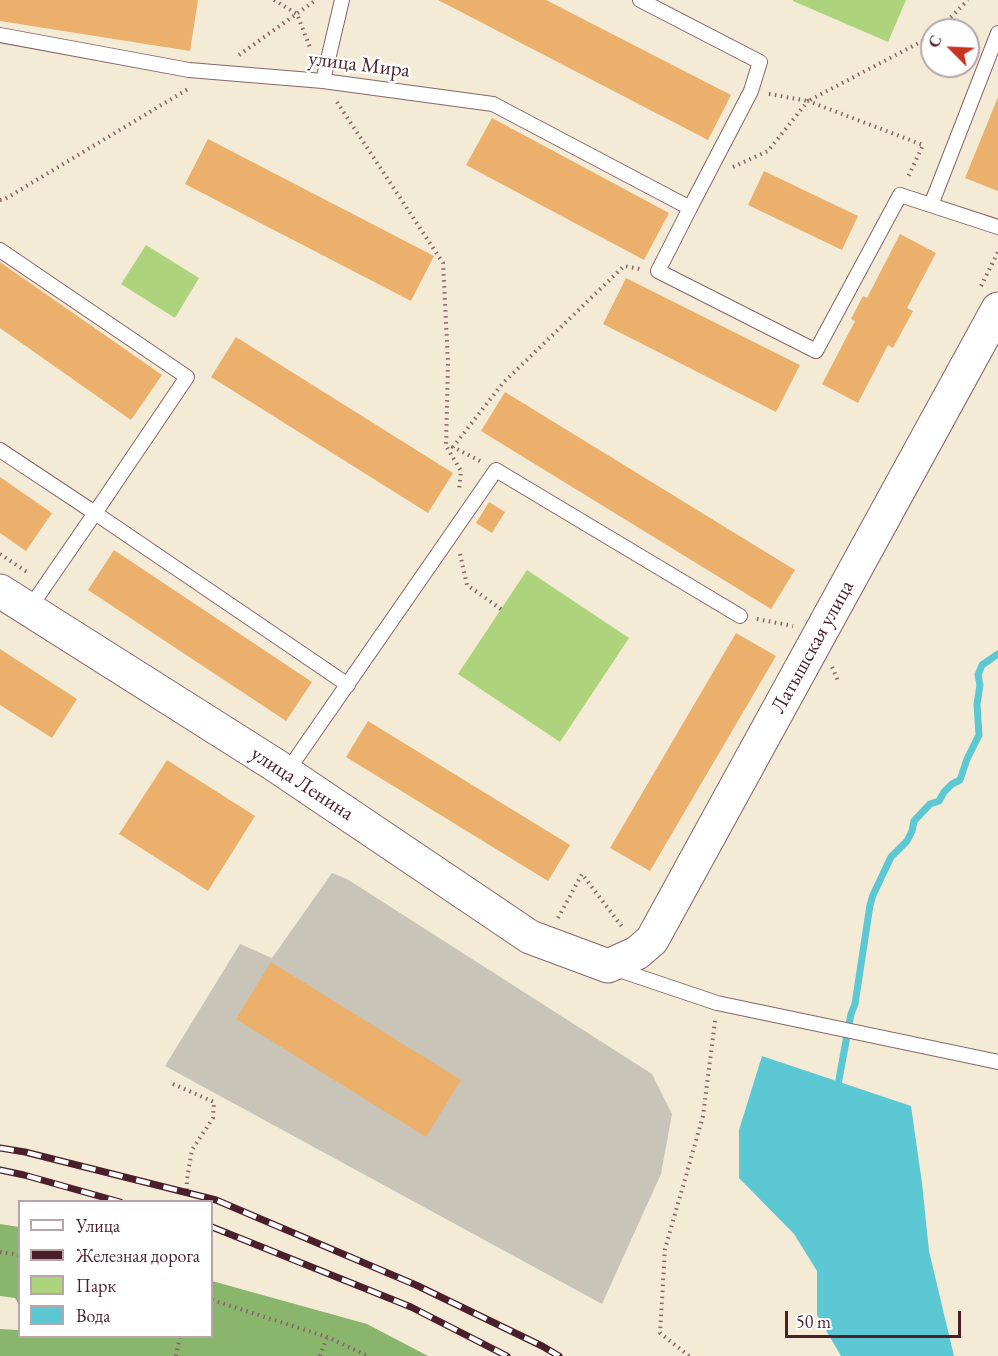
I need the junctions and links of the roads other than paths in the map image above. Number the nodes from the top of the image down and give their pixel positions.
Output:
1 (342, 0) edge
2 (640, 0) edge
3 (998, 33) edge
4 (0, 35) edge
5 (323, 81) junction
6 (931, 205) junction
7 (690, 208) junction
8 (998, 227) edge
9 (0, 250) edge
10 (987, 302) edge
11 (0, 450) edge
12 (95, 513) junction
13 (0, 591) edge
14 (38, 597) junction
15 (740, 616) road end
16 (348, 685) junction
17 (286, 773) junction
18 (608, 966) junction
19 (998, 1062) edge

1 - 5 lane
2 - 7 lane
3 - 6 lane
4 - 5 lane, улица Мира
5 - 7 lane, улица Мира
6 - 7 lane
6 - 8 lane
9 - 12 lane
10 - 18 street, Латышская улица
11 - 12 lane
12 - 14 lane
12 - 16 lane
13 - 14 street, улица Ленина
14 - 17 street, улица Ленина
15 - 16 lane
16 - 17 lane
17 - 18 street, улица Ленина
18 - 19 lane

